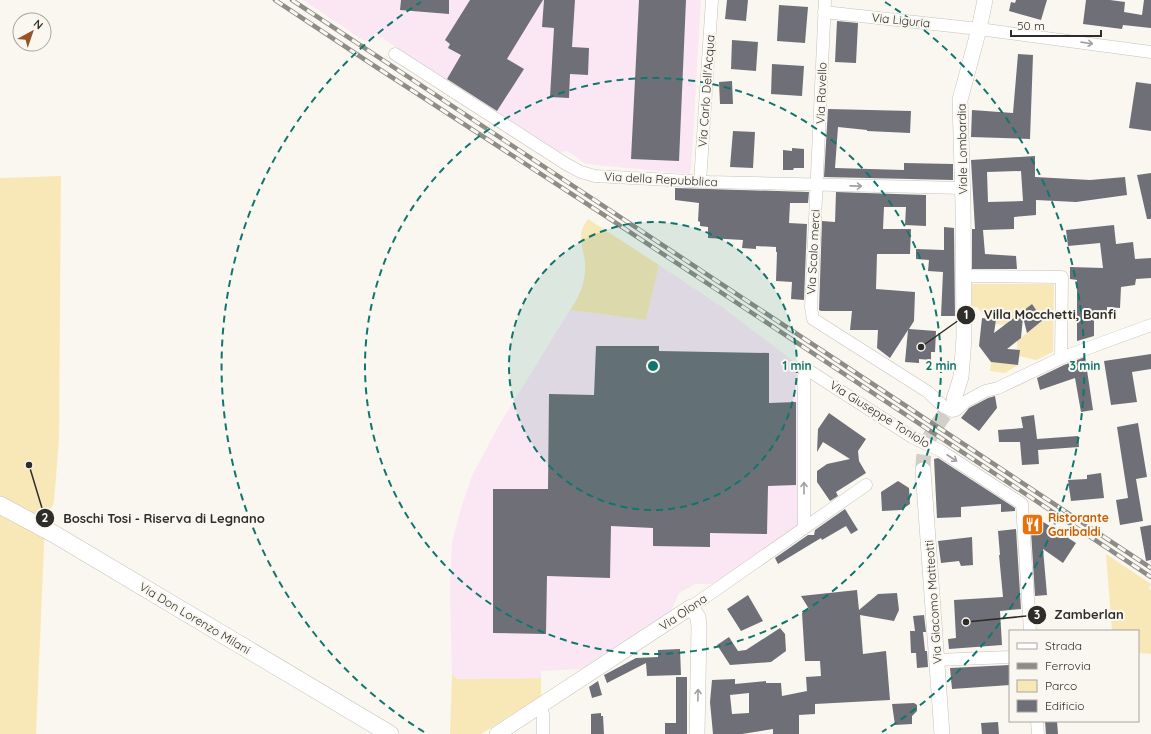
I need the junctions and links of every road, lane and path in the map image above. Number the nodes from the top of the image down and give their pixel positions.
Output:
1 (712, 0) edge
2 (984, 0) edge
3 (824, 6) edge
4 (979, 29) junction
5 (1151, 52) edge
6 (395, 54) dead end
7 (700, 182) junction
8 (817, 185) junction
9 (963, 188) junction
10 (964, 276) junction
11 (1151, 325) edge
12 (1061, 358) junction
13 (954, 398) tunnel mouth
14 (923, 470) tunnel mouth
15 (866, 485) dead end
16 (0, 505) edge
17 (804, 527) junction
18 (691, 607) junction
19 (1030, 630) edge
20 (1009, 657) edge
21 (937, 660) junction
22 (540, 706) junction
23 (1037, 722) edge
24 (390, 734) edge
25 (497, 734) edge
26 (543, 734) edge
27 (697, 734) edge
28 (942, 734) edge
29 (1038, 734) edge

1 - 7 street, Via Carlo Dell'Acqua
2 - 4 street, Viale Lombardia
3 - 4 street, Via Liguria
3 - 8 street, Via Ravello
4 -> 5 street, Via Liguria
4 - 9 street, Viale Lombardia
6 - 7 street, Via della Repubblica
7 - 8 street, Via della Repubblica
8 -> 9 street, Via della Repubblica
8 - 12 street, Via Scalo merci
9 - 10 street, Viale Lombardia
10 - 12 street
10 - 13 street, Viale Lombardia
11 - 12 street
14 - 21 street, Via Giacomo Matteotti
15 - 17 street, Via Olona
16 - 24 main road, Via Don Lorenzo Milani
17 - 18 street, Via Olona
17 -> 19 street, Via Giuseppe Toniolo
18 - 22 street, Via Olona
27 -> 18 street
20 - 21 street
21 - 28 street, Via Giacomo Matteotti
22 - 25 street, Via Olona
22 - 26 street
23 - 29 street

